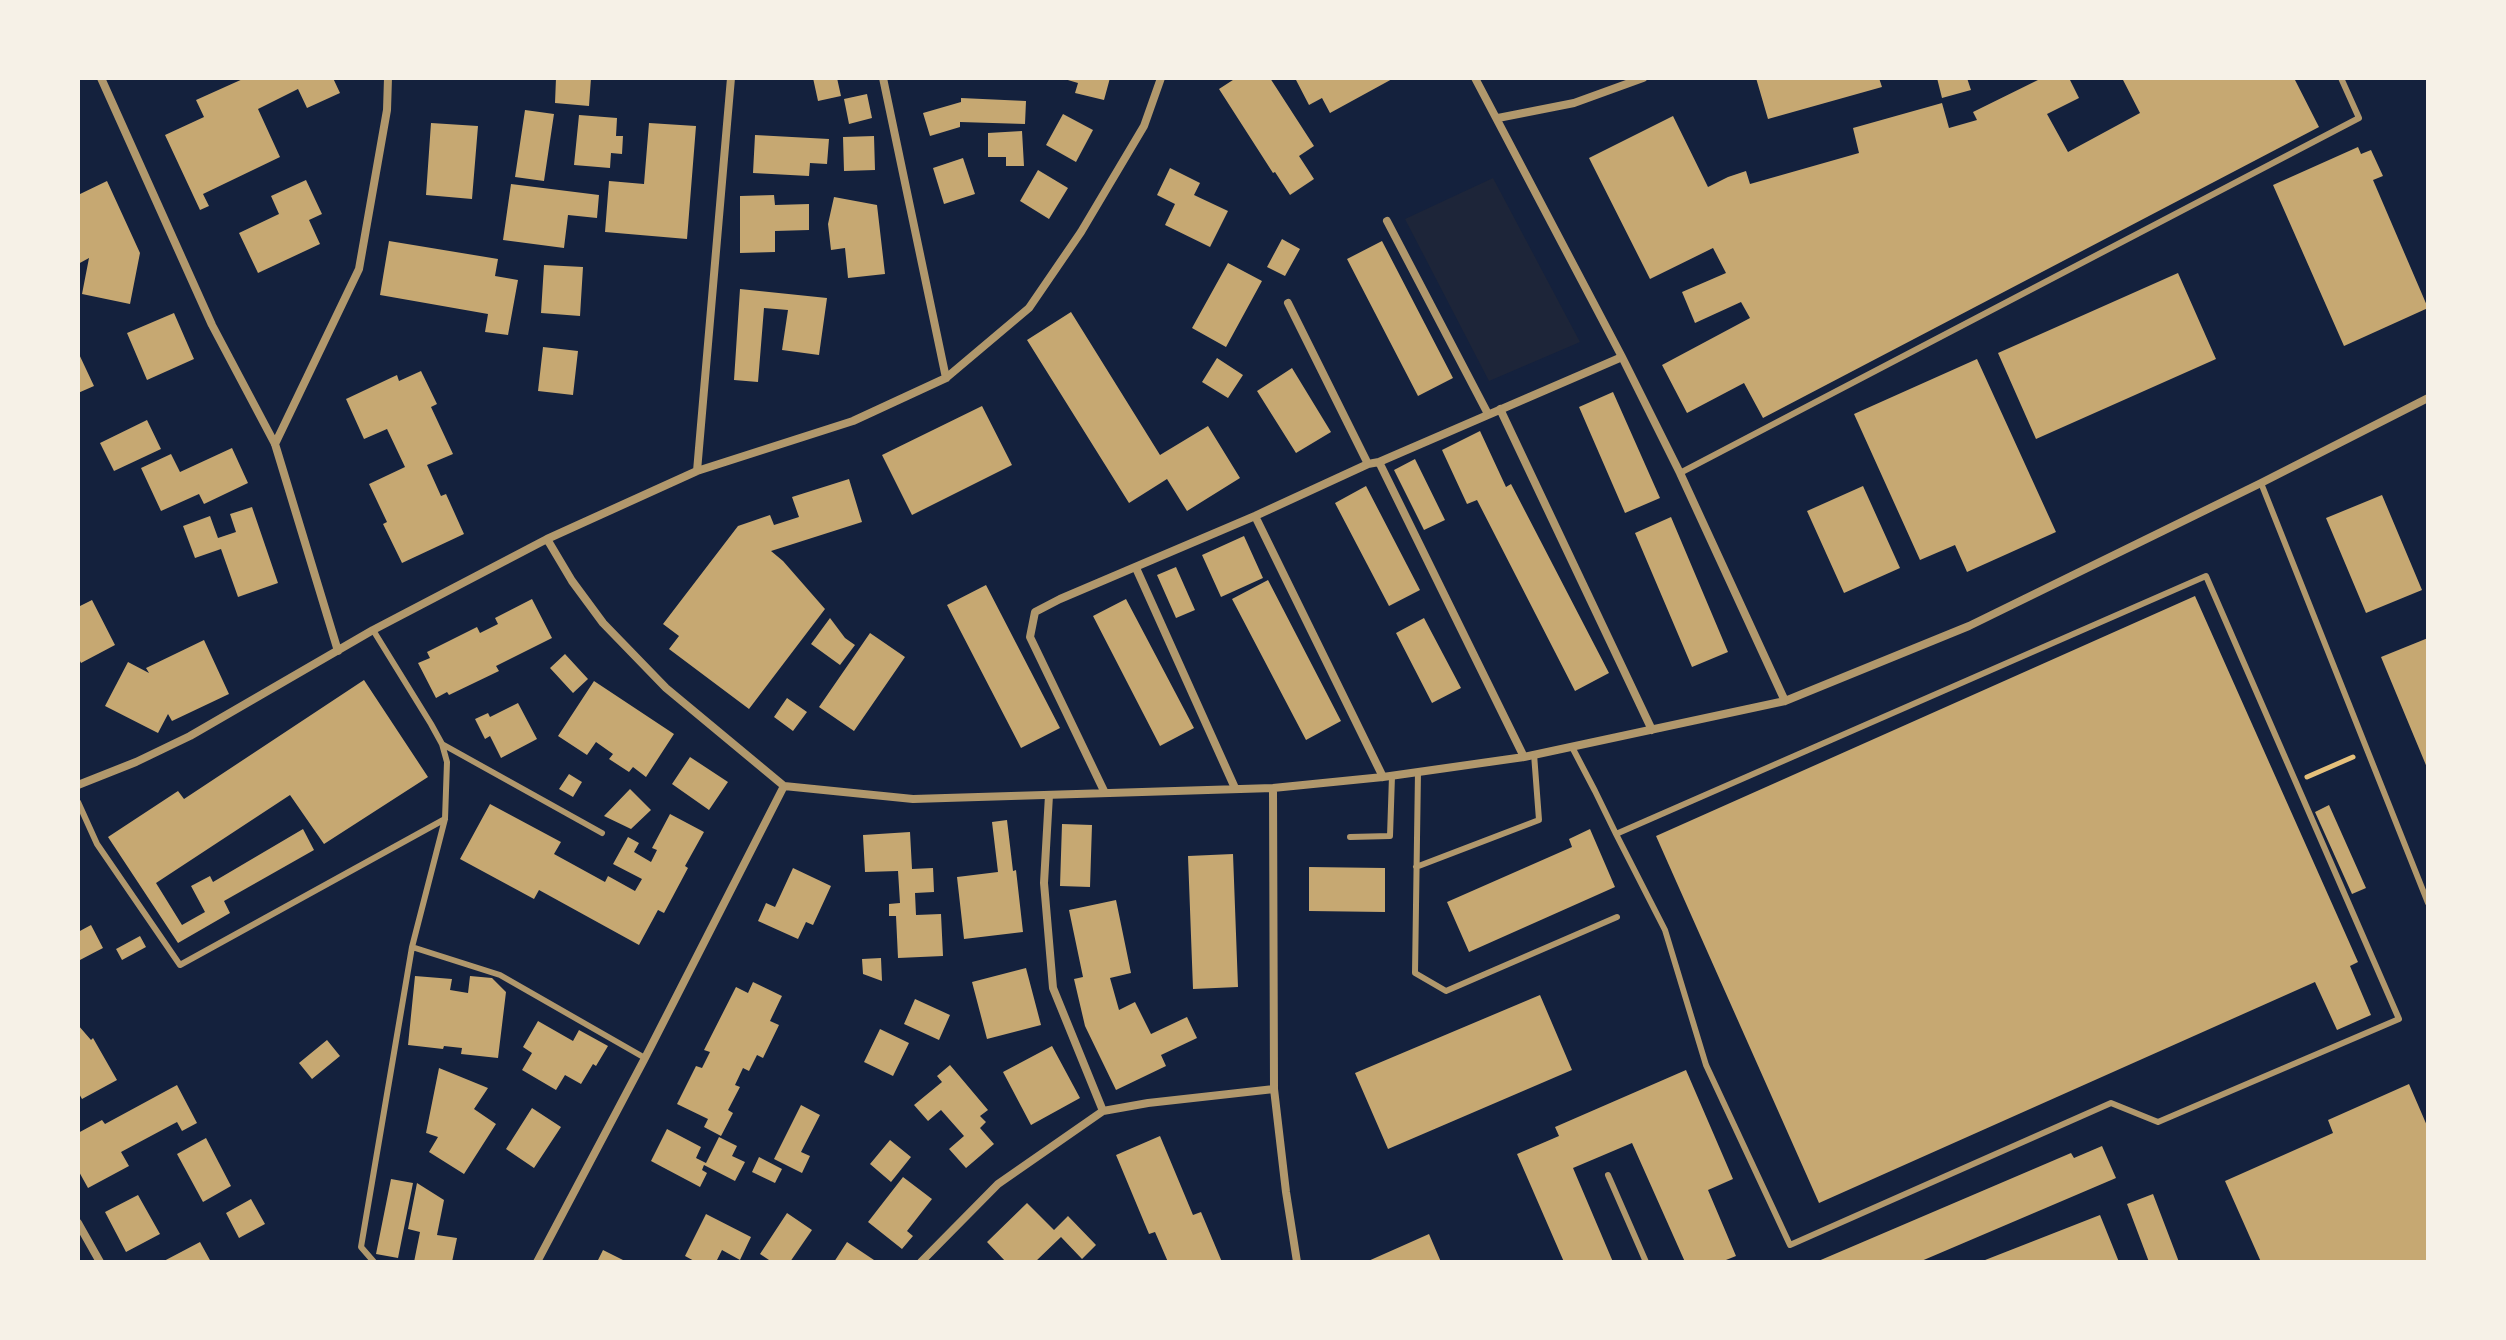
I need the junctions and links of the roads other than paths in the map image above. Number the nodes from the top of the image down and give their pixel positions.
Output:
1 (101, 78) edge
2 (388, 78) edge
3 (731, 78) edge
4 (883, 78) edge
5 (1161, 78) edge
6 (1475, 78) edge
7 (1643, 78) edge
8 (2341, 78) edge
9 (1498, 118) junction
10 (1387, 221) dead end
11 (1288, 303) dead end
12 (1622, 357) junction
13 (946, 378) junction
14 (2428, 398) edge
15 (1500, 409) junction
16 (1488, 414) junction
17 (275, 444) junction
18 (1379, 462) junction
19 (1368, 464) junction
20 (697, 471) junction
21 (1680, 473) junction
22 (2261, 483) junction
23 (1255, 516) junction
24 (547, 539) junction
25 (1136, 568) junction
26 (373, 630) junction
27 (338, 651) junction
28 (1785, 701) junction
29 (1652, 730) junction
30 (442, 744) junction
31 (1572, 747) junction
32 (1534, 754) junction
33 (1524, 757) junction
34 (1418, 772) junction
35 (1388, 776) junction
36 (78, 785) edge
37 (784, 786) junction
38 (1235, 788) junction
39 (1273, 788) junction
40 (1105, 793) junction
41 (1049, 795) junction
42 (78, 802) edge
43 (445, 819) junction
44 (602, 833) dead end
45 (1616, 834) junction
46 (1350, 837) dead end
47 (1416, 867) junction
48 (2428, 903) edge
49 (1617, 917) dead end
50 (412, 947) junction
51 (645, 1058) junction
52 (1274, 1089) junction
53 (1103, 1111) junction
54 (1608, 1175) dead end
55 (78, 1223) edge
56 (100, 1262) edge
57 (374, 1262) edge
58 (537, 1262) edge
59 (921, 1262) edge
60 (1297, 1262) edge
61 (1646, 1262) edge

1 - 17 street
2 - 17 street
3 - 20 street
4 - 13 street
5 - 13 street
6 - 9 street
7 - 9 street
8 - 21 lane
9 - 12 street
10 - 16 street
11 - 19 street
12 - 15 street
12 - 21 street
13 - 20 street
14 - 22 street
15 - 16 street
15 - 29 street
16 - 18 street
17 - 27 street
18 - 19 street
18 - 33 street
19 - 23 street
20 - 24 street
21 - 28 street
22 - 28 street
22 - 48 lane
23 - 25 street
23 - 35 street
24 - 26 street
24 - 37 street
25 - 38 street
25 - 40 street
26 - 27 street
26 - 30 lane
27 - 36 street
28 - 29 street
29 - 31 street
30 - 43 lane
30 - 44 lane
31 - 32 street
31 - 45 lane
32 - 33 street
32 - 47 lane
33 - 34 street
34 - 35 street
34 - 47 lane
35 - 39 street
35 - 46 lane
37 - 41 street
37 - 51 street
38 - 39 street
38 - 40 street
39 - 52 street
40 - 41 street
41 - 53 street
42 - 43 lane
43 - 50 lane
45 - 45 lane
47 - 49 lane
50 - 51 lane
50 - 57 lane
51 - 58 street
52 - 53 street
52 - 60 street
53 - 59 street
54 - 61 lane
55 - 56 street

